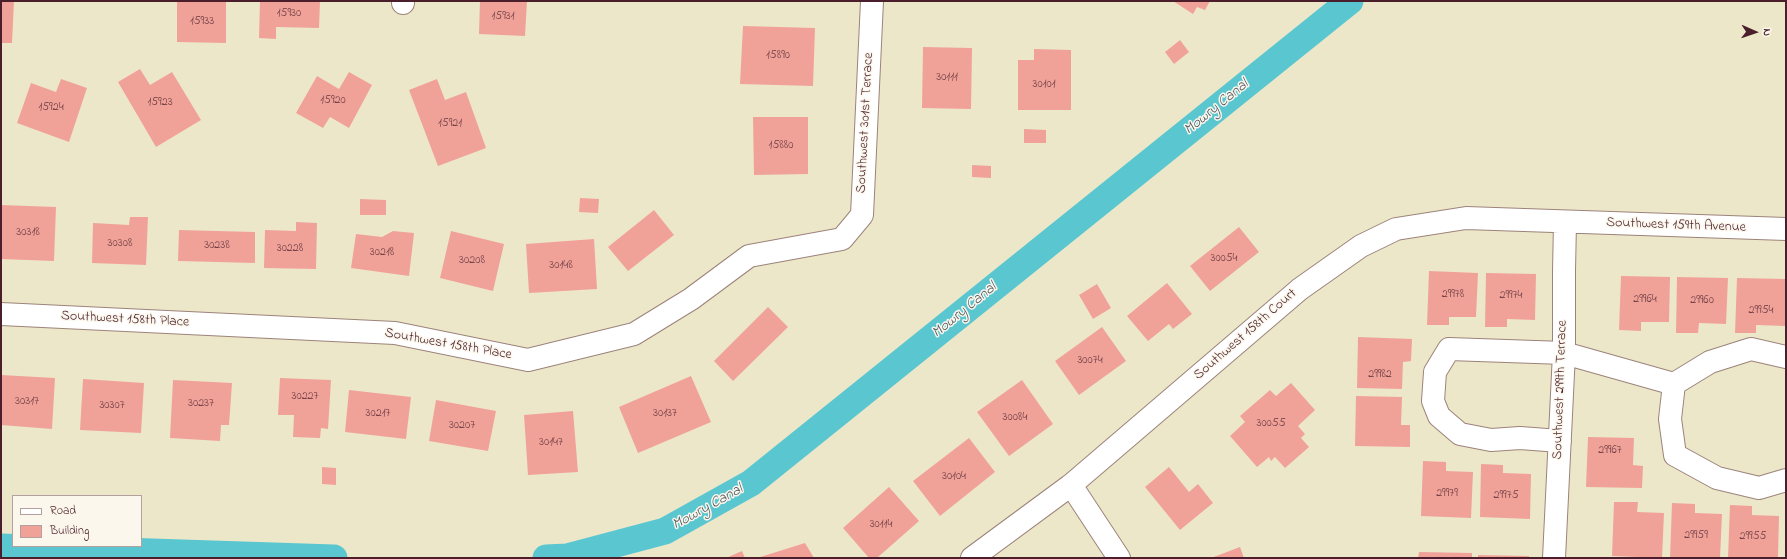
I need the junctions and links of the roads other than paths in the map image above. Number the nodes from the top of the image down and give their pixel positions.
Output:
1 (872, 1) edge
2 (1565, 222) junction
3 (1786, 229) edge
4 (842, 238) joint
5 (1, 314) edge
6 (1564, 353) junction
7 (1786, 357) edge
8 (1674, 384) junction
9 (1560, 441) junction
10 (1786, 480) edge
11 (1071, 485) junction
12 (972, 558) edge
13 (1119, 558) edge
14 (1554, 558) edge

1 - 4 street, Southwest 301st Terrace
2 - 3 street, Southwest 159th Avenue
2 - 6 street, Southwest 299th Terrace
2 - 11 street, Southwest 158th Court
4 - 5 street, Southwest 158th Place
6 - 8 street
6 - 9 street, Southwest 299th Terrace
6 - 9 street
7 - 8 street
8 - 10 street
9 - 14 street, Southwest 299th Terrace
11 - 12 street, Southwest 158th Court
11 - 13 street

